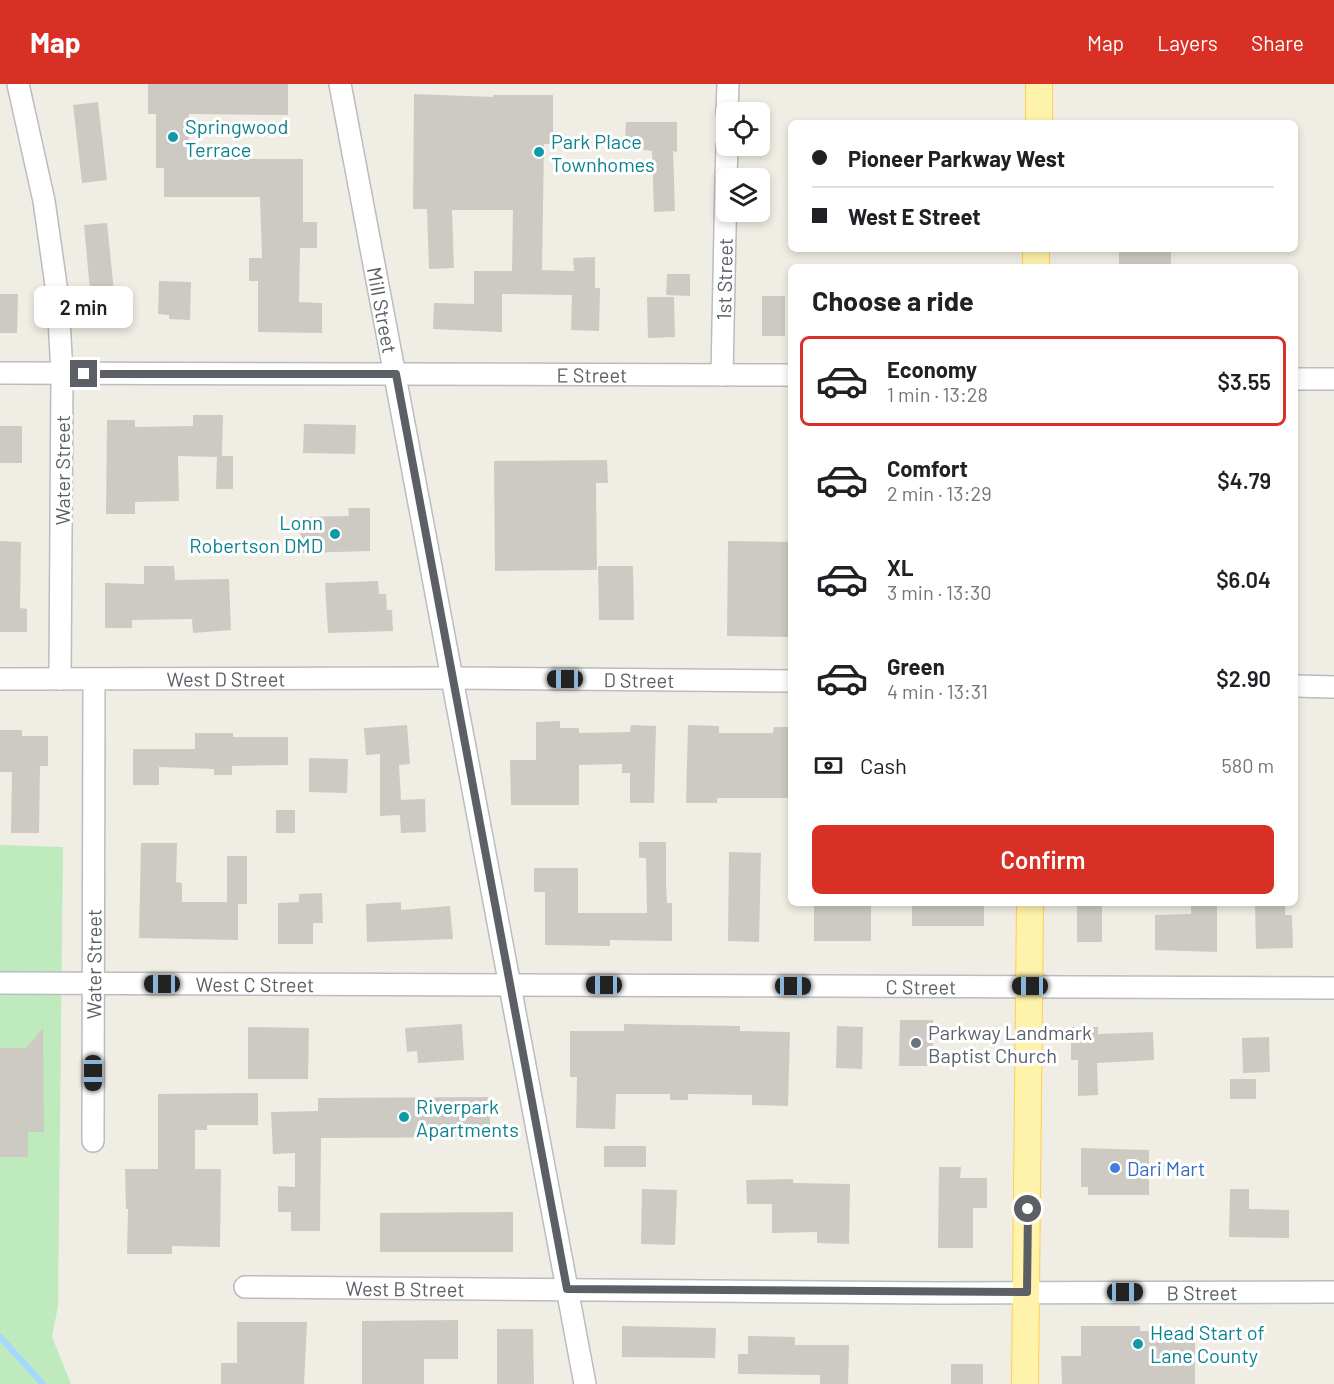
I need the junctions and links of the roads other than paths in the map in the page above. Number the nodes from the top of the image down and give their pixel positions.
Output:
1 (18, 84) edge
2 (340, 84) edge
3 (728, 84) edge
4 (1040, 84) edge
5 (727, 102) edge
6 (1039, 120) edge
7 (725, 222) edge
8 (0, 373) edge
9 (62, 374) junction
10 (396, 374) junction
11 (722, 375) junction
12 (788, 375) edge
13 (1298, 379) edge
14 (1334, 379) edge
15 (452, 678) junction
16 (0, 679) edge
17 (60, 680) junction
18 (94, 680) junction
19 (788, 681) edge
20 (1298, 686) edge
21 (1334, 687) edge
22 (1030, 906) edge
23 (0, 983) edge
24 (93, 984) junction
25 (509, 985) junction
26 (1030, 986) junction
27 (1334, 988) edge
28 (93, 1140) dead end
29 (245, 1287) dead end
30 (567, 1289) junction
31 (1027, 1292) junction
32 (1334, 1292) edge
33 (585, 1384) edge
34 (1025, 1384) edge

1 - 9 street, Water Street
2 - 10 street, Mill Street
3 - 5 street
4 - 6 main road
7 - 11 street, 1st Street
8 - 9 street, E Street
9 - 10 street, E Street
9 - 17 street, Water Street
10 - 11 street, E Street
10 - 15 street, Mill Street
11 - 12 street, E Street
13 - 14 street
15 - 18 street, West D Street
15 - 19 street, D Street
15 - 25 street, Mill Street
16 - 17 street, West D Street
17 - 18 street, West D Street
18 - 24 street, Water Street
20 - 21 street
22 - 26 main road
23 - 24 street, West C Street
24 - 25 street, West C Street
24 - 28 street, Water Street
25 - 26 street, C Street
25 - 30 street, Mill Street
26 - 27 street, C Street
26 - 31 main road
29 - 30 street, West B Street
30 - 31 street, B Street
30 - 33 street, Mill Street
31 - 32 street, B Street
31 - 34 main road

